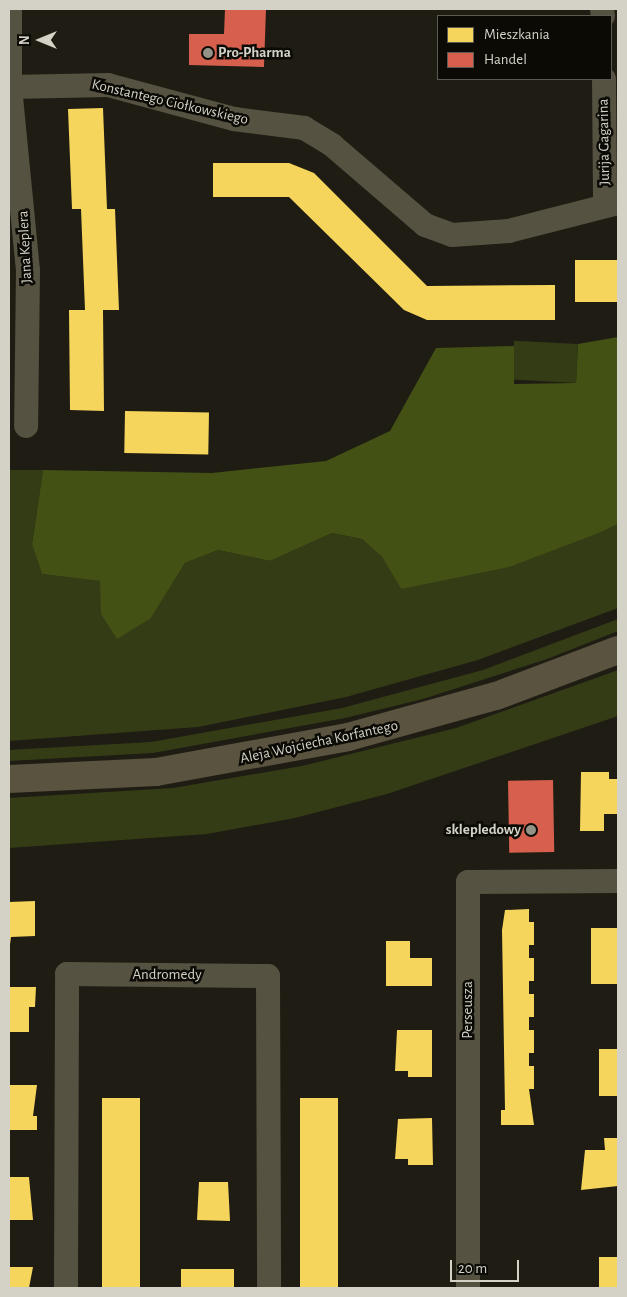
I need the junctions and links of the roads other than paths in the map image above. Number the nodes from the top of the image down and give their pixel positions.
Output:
1 (10, 9) edge
2 (604, 80) edge
3 (10, 87) junction
4 (612, 204) edge
5 (26, 426) dead end
6 (618, 650) edge
7 (9, 779) edge
8 (618, 881) edge
9 (66, 1288) edge
10 (269, 1288) edge
11 (468, 1288) edge

1 - 3 street, Jana Keplera
2 - 4 street, Jurija Gagarina
3 - 4 street, Konstantego Ciołkowskiego
3 - 5 street, Jana Keplera
6 - 7 main road, Aleja Wojciecha Korfantego
8 - 11 street, Perseusza
9 - 10 street, Andromedy

